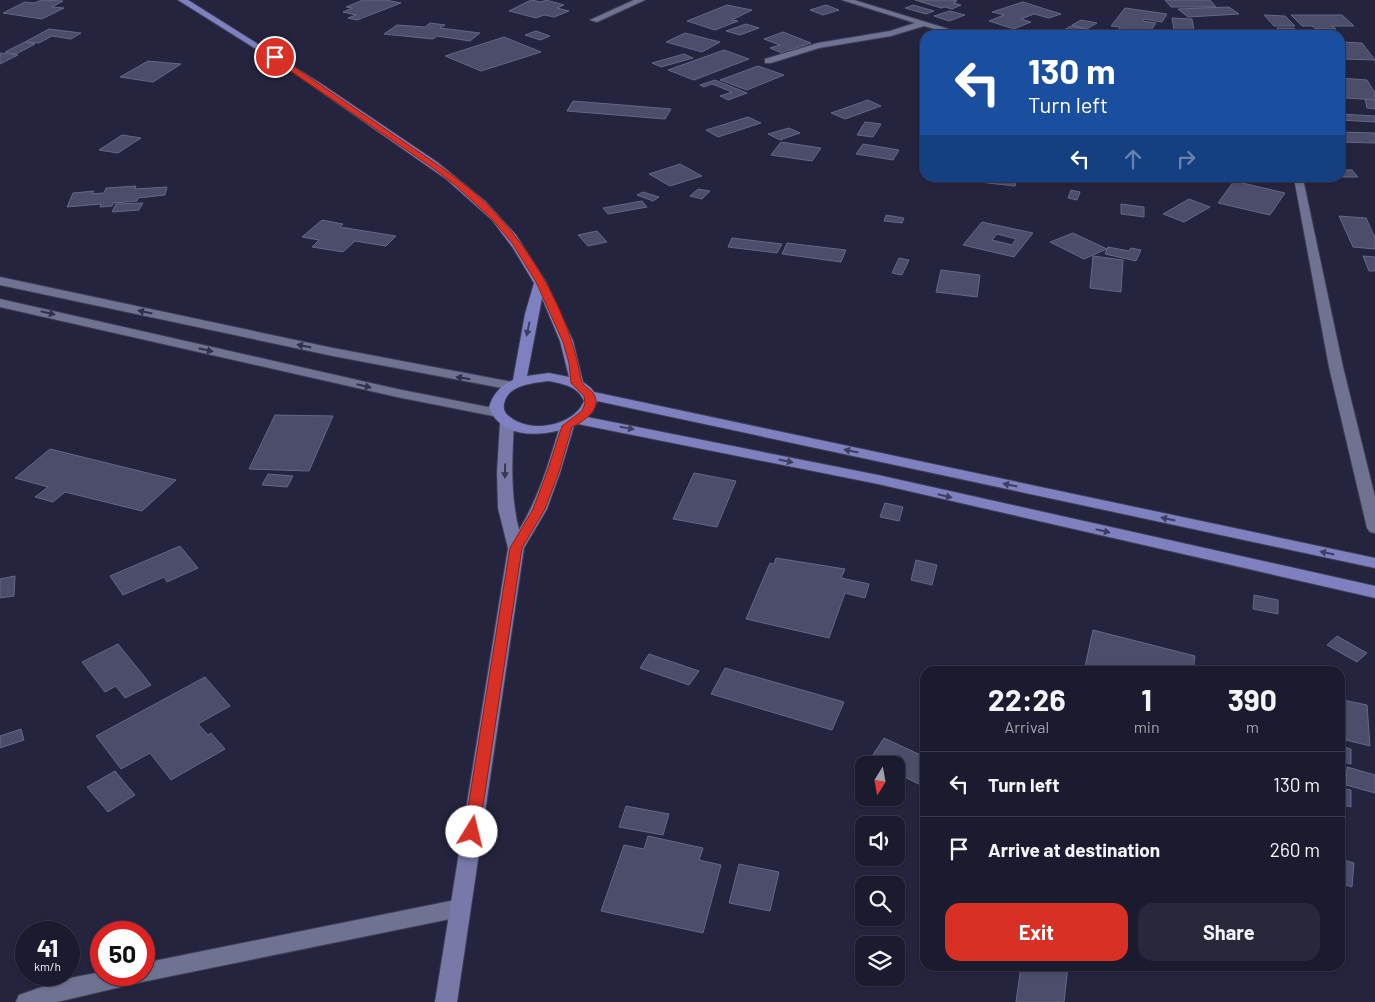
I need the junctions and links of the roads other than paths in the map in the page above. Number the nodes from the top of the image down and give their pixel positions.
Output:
1 (182, 0) edge
2 (642, 0) edge
3 (846, 0) edge
4 (594, 20) dead end
5 (924, 23) junction
6 (947, 30) edge
7 (768, 62) dead end
8 (1299, 182) edge
9 (0, 281) edge
10 (540, 282) junction
11 (0, 302) edge
12 (576, 383) junction
13 (515, 384) junction
14 (589, 395) junction
15 (503, 418) junction
16 (573, 423) junction
17 (1375, 528) edge
18 (516, 548) junction
19 (1375, 564) edge
20 (1375, 592) edge
21 (460, 908) junction
22 (155, 971) edge
23 (90, 984) edge
24 (27, 1002) edge
25 (446, 1002) edge

1 - 10 main road
2 - 4 street
3 - 5 street
5 - 6 street
5 - 7 street
8 - 17 street
13 -> 9 street
10 - 12 main road
10 -> 13 main road
11 -> 15 street
12 - 13 main road
12 - 14 main road
13 - 15 main road
14 - 16 main road
19 -> 14 main road
15 - 16 main road
15 -> 18 main road
16 - 18 main road
16 -> 20 main road
18 - 21 main road
21 - 22 street
21 - 25 main road
23 - 24 street

